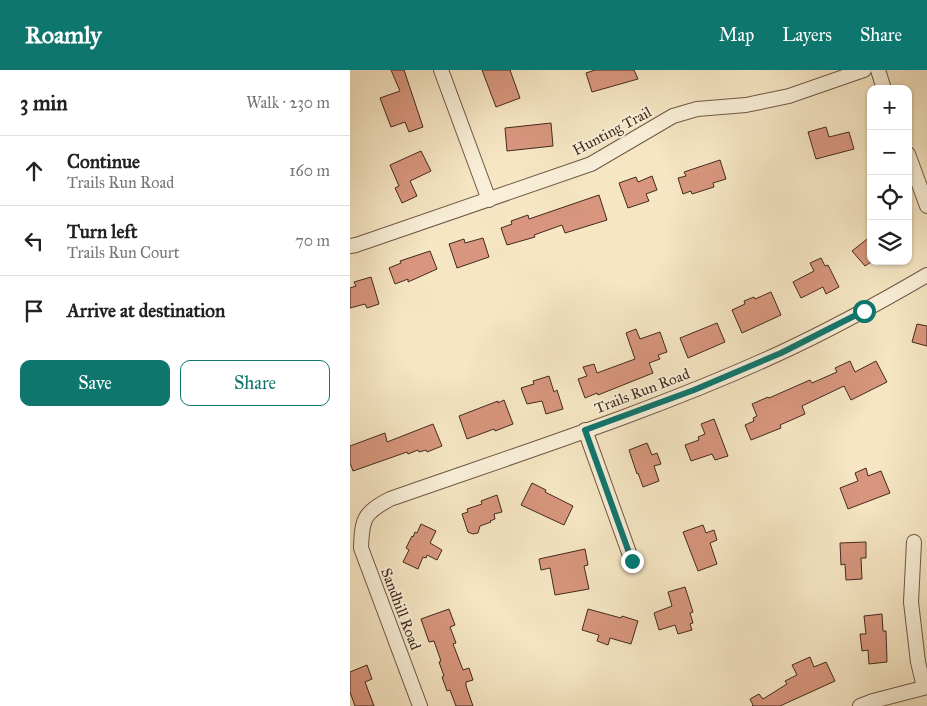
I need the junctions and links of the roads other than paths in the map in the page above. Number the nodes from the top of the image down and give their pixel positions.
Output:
1 (441, 70) edge
2 (864, 70) edge
3 (878, 70) edge
4 (883, 85) edge
5 (912, 165) edge
6 (489, 200) junction
7 (927, 206) edge
8 (350, 246) edge
9 (927, 275) edge
10 (585, 430) junction
11 (364, 521) joint
12 (914, 542) dead end
13 (632, 561) dead end
14 (925, 687) edge
15 (420, 706) edge
16 (860, 706) edge

1 - 6 street
2 - 6 street, Hunting Trail
3 - 4 street
5 - 7 street
6 - 8 street, Hunting Trail
9 - 10 street, Trails Run Road
10 - 11 street, Trails Run Road
10 - 13 street
11 - 15 street, Sandhill Road
12 - 14 street
14 - 16 street

